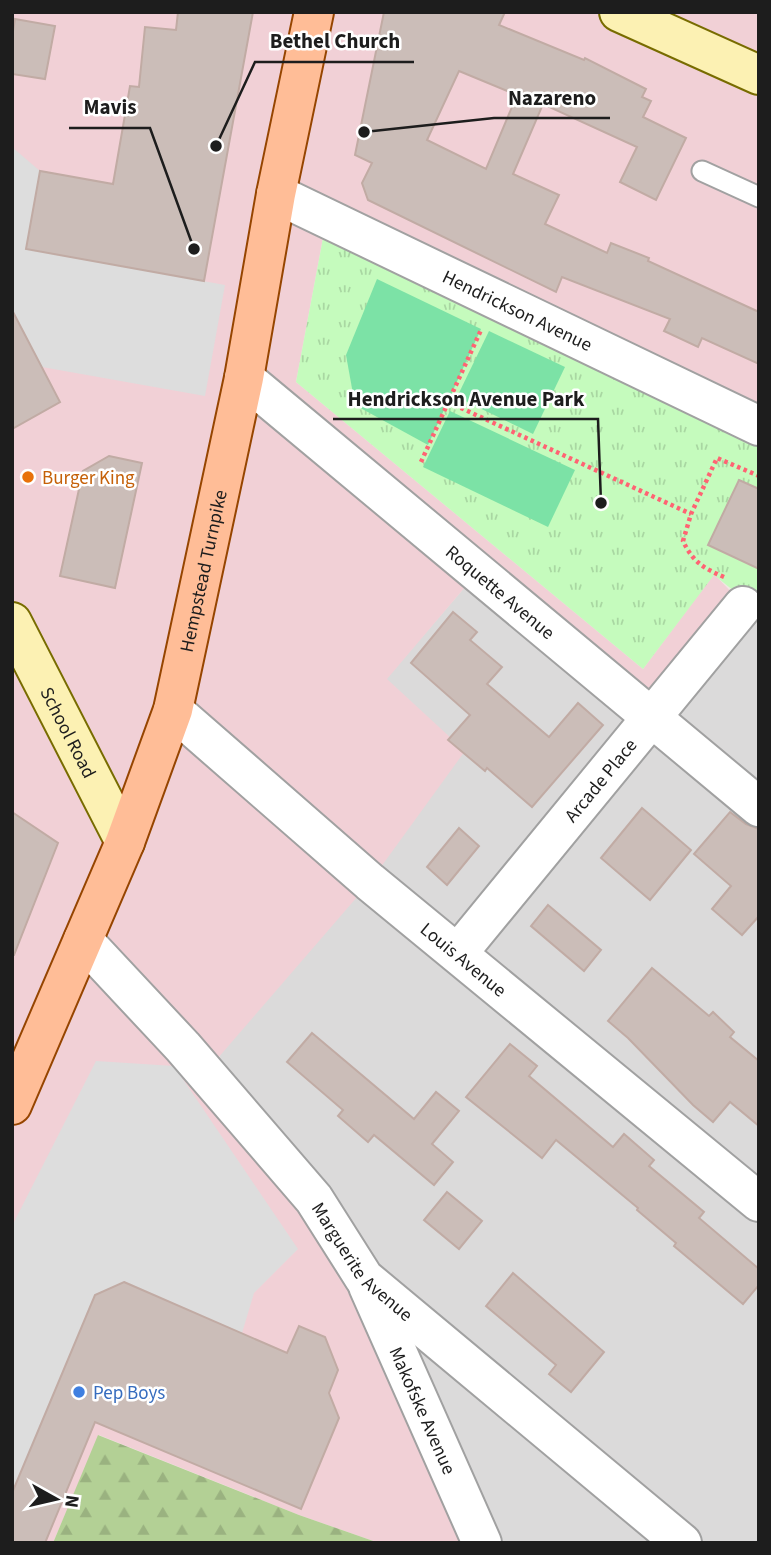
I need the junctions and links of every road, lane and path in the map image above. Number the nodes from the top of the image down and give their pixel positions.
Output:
1 (314, 12) edge
2 (619, 12) edge
3 (759, 75) edge
4 (702, 171) dead end
5 (276, 194) junction
6 (759, 197) edge
7 (495, 300) junction
8 (244, 379) junction
9 (448, 402) junction
10 (759, 426) edge
11 (421, 462) dead end
12 (759, 475) edge
13 (691, 514) junction
14 (738, 593) joint
15 (12, 622) edge
16 (173, 710) junction
17 (652, 718) junction
18 (759, 807) edge
19 (125, 842) junction
20 (83, 940) junction
21 (458, 953) junction
22 (12, 1105) edge
23 (759, 1202) edge
24 (364, 1278) junction
25 (482, 1543) edge
26 (682, 1543) edge

1 - 5 main road, Hempstead Turnpike
2 - 3 main road
4 - 6 lane
5 - 7 street, Hendrickson Avenue
5 - 8 main road, Hempstead Turnpike
7 - 9 path
7 - 10 street, Hendrickson Avenue
8 - 16 main road, Hempstead Turnpike
8 - 17 street, Roquette Avenue
9 - 11 path
9 - 13 path
12 - 13 path
13 - 14 path
14 - 17 street, Arcade Place
15 - 19 main road, School Road
16 - 19 main road, Hempstead Turnpike
16 - 21 street, Louis Avenue
17 - 18 street, Roquette Avenue
17 - 21 street, Arcade Place
19 - 20 main road, Hempstead Turnpike
20 - 22 main road, Hempstead Turnpike
20 - 24 street, Marguerite Avenue
21 - 23 street, Louis Avenue
24 - 25 street, Makofske Avenue
24 - 26 street, Marguerite Avenue

